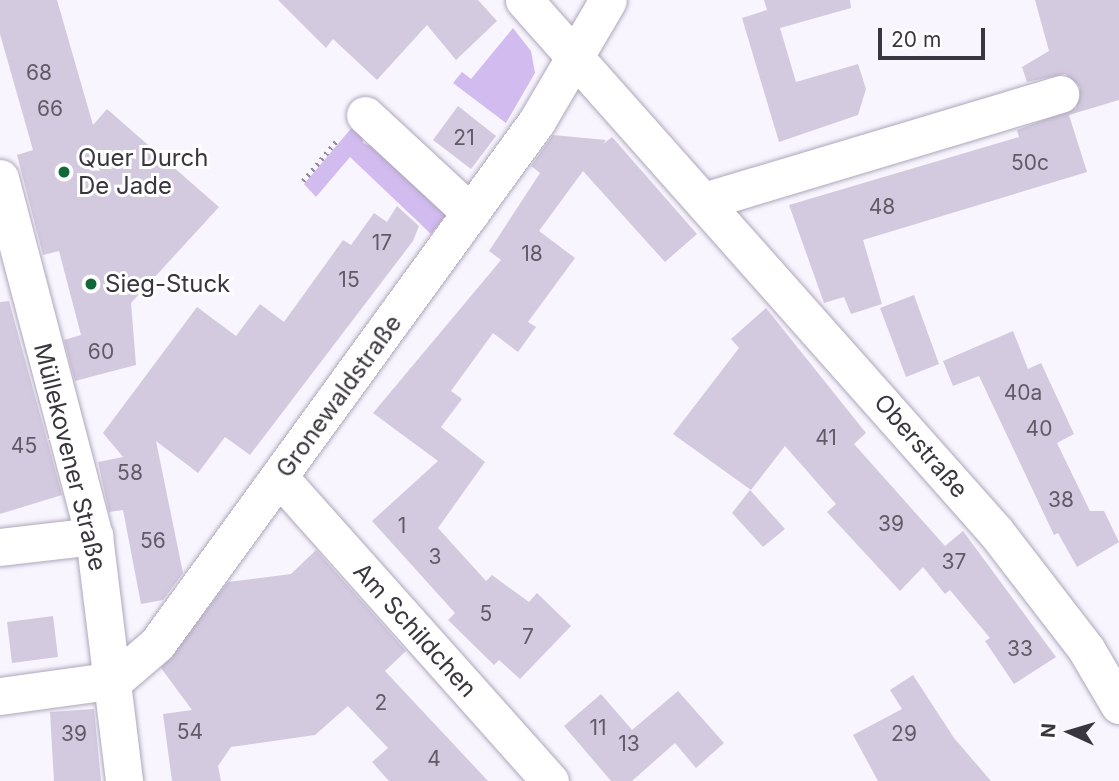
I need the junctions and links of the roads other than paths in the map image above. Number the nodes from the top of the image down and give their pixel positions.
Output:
1 (524, 0) edge
2 (608, 0) edge
3 (578, 59) junction
4 (1060, 94) dead end
5 (365, 114) road end
6 (0, 178) edge
7 (704, 201) junction
8 (471, 213) junction
9 (280, 478) junction
10 (94, 536) junction
11 (0, 547) edge
12 (115, 680) junction
13 (0, 696) edge
14 (1119, 705) edge
15 (124, 781) edge
16 (551, 781) edge

1 - 3 street, Oberstraße
2 - 3 street, Gronewaldstraße
3 - 7 street, Oberstraße
3 - 8 street, Gronewaldstraße
4 - 7 street
5 - 8 street
6 - 10 street, Müllekovener Straße
7 - 14 street, Oberstraße
8 - 9 street, Gronewaldstraße
9 - 12 street, Gronewaldstraße
9 - 16 street, Am Schildchen
10 - 11 street
10 - 12 street, Müllekovener Straße
12 - 13 street
12 - 15 street, Müllekovener Straße

